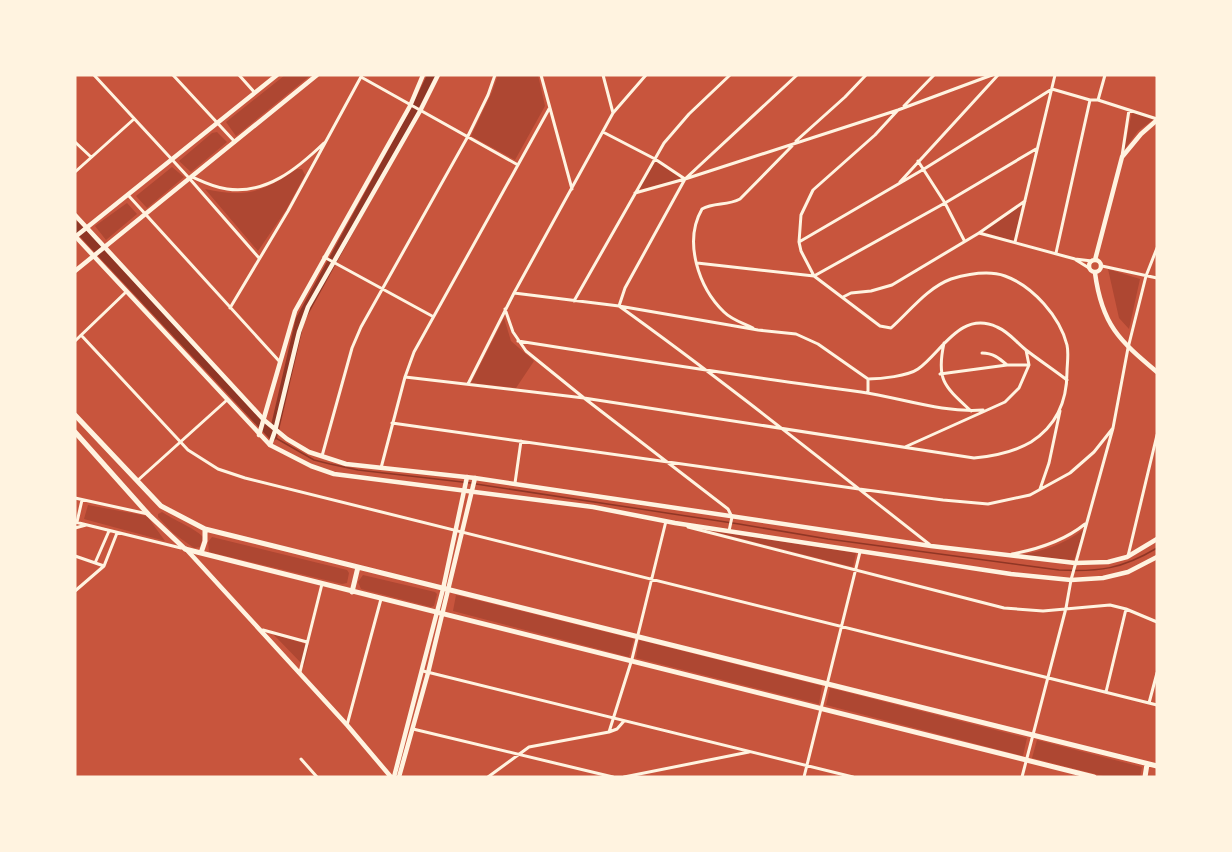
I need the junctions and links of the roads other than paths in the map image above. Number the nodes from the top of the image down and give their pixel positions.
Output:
1 (93, 75) edge
2 (173, 75) edge
3 (239, 75) edge
4 (277, 75) edge
5 (317, 75) edge
6 (423, 75) edge
7 (438, 75) edge
8 (495, 75) edge
9 (541, 75) edge
10 (603, 75) edge
11 (646, 75) edge
12 (730, 75) edge
13 (797, 75) edge
14 (866, 75) edge
15 (934, 75) edge
16 (992, 75) edge
17 (998, 75) edge
18 (1055, 75) edge
19 (1105, 75) edge
20 (362, 76) edge
21 (1052, 89) junction
22 (255, 93) junction
23 (1090, 100) junction
24 (1098, 100) junction
25 (411, 106) junction
26 (549, 108) junction
27 (903, 108) junction
28 (418, 110) junction
29 (898, 110) junction
30 (1129, 110) junction
31 (613, 113) junction
32 (134, 119) junction
33 (1157, 120) edge
34 (218, 123) junction
35 (603, 132) junction
36 (467, 138) junction
37 (327, 140) junction
38 (75, 142) edge
39 (235, 142) junction
40 (794, 143) junction
41 (1036, 149) junction
42 (91, 157) junction
43 (1122, 157) junction
44 (655, 159) junction
45 (173, 160) junction
46 (918, 161) junction
47 (304, 162) junction
48 (518, 165) junction
49 (310, 169) junction
50 (924, 169) junction
51 (75, 172) edge
52 (190, 177) junction
53 (685, 179) junction
54 (897, 185) junction
55 (572, 189) junction
56 (635, 193) junction
57 (128, 195) junction
58 (1025, 201) junction
59 (945, 203) junction
60 (144, 214) junction
61 (75, 215) edge
62 (979, 233) junction
63 (79, 234) edge
64 (964, 241) junction
65 (799, 242) junction
66 (1015, 242) junction
67 (1157, 248) edge
68 (99, 252) junction
69 (1056, 253) junction
70 (259, 258) junction
71 (325, 258) junction
72 (1075, 259) junction
73 (1093, 260) junction
74 (332, 262) junction
75 (696, 263) junction
76 (1102, 266) junction
77 (1089, 268) junction
78 (75, 271) edge
79 (1095, 273) junction
80 (814, 276) junction
81 (1146, 276) junction
82 (1157, 278) edge
83 (382, 289) junction
84 (126, 292) junction
85 (514, 292) junction
86 (842, 297) junction
87 (574, 301) junction
88 (619, 306) junction
89 (230, 308) junction
90 (505, 309) junction
91 (432, 316) junction
92 (758, 330) junction
93 (81, 335) junction
94 (75, 341) edge
95 (518, 341) junction
96 (945, 341) junction
97 (1128, 348) junction
98 (1026, 350) junction
99 (982, 353) dead end
100 (280, 362) junction
101 (1006, 365) junction
102 (1029, 365) junction
103 (710, 372) junction
104 (1157, 372) edge
105 (940, 374) junction
106 (405, 377) junction
107 (868, 379) junction
108 (1067, 380) junction
109 (468, 384) junction
110 (868, 393) junction
111 (584, 398) junction
112 (227, 400) junction
113 (1060, 409) junction
114 (982, 410) junction
115 (970, 411) junction
116 (75, 415) edge
117 (264, 422) junction
118 (392, 423) junction
119 (1113, 428) junction
120 (786, 430) junction
121 (75, 432) edge
122 (275, 432) junction
123 (260, 433) junction
124 (1157, 435) edge
125 (521, 441) junction
126 (180, 442) junction
127 (271, 443) junction
128 (903, 448) junction
129 (108, 450) junction
130 (100, 458) junction
131 (322, 458) junction
132 (664, 461) junction
133 (381, 468) junction
134 (467, 478) junction
135 (475, 480) junction
136 (137, 481) junction
137 (515, 483) junction
138 (859, 489) junction
139 (465, 490) junction
140 (473, 490) junction
141 (1040, 490) junction
142 (75, 498) edge
143 (82, 500) junction
144 (161, 506) junction
145 (149, 515) junction
146 (731, 519) junction
147 (666, 521) junction
148 (76, 522) edge
149 (1087, 522) junction
150 (675, 523) junction
151 (88, 525) junction
152 (75, 528) edge
153 (206, 529) junction
154 (730, 530) junction
155 (109, 531) junction
156 (456, 531) junction
157 (117, 532) junction
158 (463, 533) junction
159 (1157, 539) edge
160 (931, 546) junction
161 (186, 549) junction
162 (860, 551) junction
163 (201, 553) junction
164 (75, 556) edge
165 (1003, 556) junction
166 (1127, 557) junction
167 (1157, 557) edge
168 (96, 563) junction
169 (1075, 565) junction
170 (104, 566) junction
171 (358, 567) junction
172 (855, 570) junction
173 (1071, 578) junction
174 (652, 580) junction
175 (322, 584) junction
176 (446, 589) junction
177 (75, 591) edge
178 (352, 592) junction
179 (381, 598) junction
180 (1066, 608) junction
181 (1126, 609) junction
182 (440, 613) junction
183 (1157, 622) edge
184 (840, 627) junction
185 (261, 630) junction
186 (637, 637) junction
187 (307, 642) junction
188 (632, 659) junction
189 (425, 672) junction
190 (1157, 673) edge
191 (300, 674) junction
192 (1047, 678) junction
193 (827, 684) junction
194 (1106, 692) junction
195 (1149, 703) junction
196 (1157, 705) edge
197 (821, 708) junction
198 (614, 718) junction
199 (624, 721) junction
200 (347, 725) junction
201 (410, 728) junction
202 (609, 732) junction
203 (1033, 736) junction
204 (750, 752) junction
205 (516, 754) junction
206 (302, 759) dead end
207 (1026, 760) junction
208 (1147, 764) junction
209 (807, 766) junction
210 (1157, 766) edge
211 (317, 777) edge
212 (395, 777) edge
213 (488, 777) edge
214 (613, 777) edge
215 (624, 777) edge
216 (804, 777) edge
217 (853, 777) edge
218 (1022, 777) edge
219 (1094, 777) edge
220 (1145, 777) edge

1 - 32 street
2 - 34 street
3 - 22 street
4 - 22 main road
5 - 39 main road
6 - 25 main road
7 - 28 main road
8 - 36 street
9 - 26 street
10 - 31 street
11 - 31 street
12 - 44 street
13 - 53 street
14 - 40 street
15 - 27 street
16 - 27 street
17 - 46 street
18 - 21 street
19 - 24 street
20 - 25 street
20 - 37 street
21 - 23 street
21 - 41 street
21 - 50 street
22 - 34 main road
23 - 24 street
23 - 69 street
24 - 30 street
25 - 28 street
25 - 71 main road
26 - 48 street
26 - 55 street
27 - 29 street
28 - 36 street
28 - 74 main road
29 - 40 street
29 - 65 street
30 - 33 street
30 - 43 street
31 - 35 street
32 - 42 street
32 - 45 street
33 - 43 main road
34 - 39 street
34 - 45 main road
35 - 44 street
35 - 55 street
36 - 48 street
36 - 83 street
37 - 47 street
37 - 49 street
38 - 42 street
39 - 52 main road
40 - 53 street
40 - 75 street
41 - 58 street
41 - 59 street
42 - 51 street
43 - 73 main road
44 - 53 street
44 - 56 street
45 - 52 street
45 - 57 main road
46 - 50 street
46 - 54 street
47 - 49 street
47 - 52 street
48 - 91 street
49 - 70 street
50 - 54 street
50 - 59 street
52 - 60 main road
52 - 70 street
53 - 56 street
53 - 88 street
54 - 65 street
55 - 85 street
56 - 87 street
57 - 60 street
57 - 63 main road
58 - 62 street
58 - 66 street
59 - 64 street
59 - 80 street
60 - 68 main road
60 - 89 street
61 - 63 main road
62 - 64 street
62 - 66 street
63 - 68 main road
63 - 68 main road
64 - 86 street
65 - 80 street
66 - 69 street
67 - 81 street
68 - 78 main road
68 - 84 main road
68 - 117 main road
69 - 72 street
70 - 89 street
71 - 74 street
71 - 100 main road
72 - 73 street
72 - 77 street
73 - 76 main road
73 - 77 main road
74 - 83 street
74 - 122 main road
75 - 80 street
75 - 92 street
76 - 79 main road
76 - 81 street
77 - 79 main road
79 - 97 main road
80 - 86 street
81 - 82 street
81 - 97 street
83 - 91 street
83 - 131 street
84 - 93 street
84 - 112 main road
85 - 87 street
85 - 90 street
86 - 108 street
87 - 88 street
88 - 92 street
88 - 103 street
89 - 100 street
90 - 95 street
90 - 109 street
91 - 106 street
92 - 107 street
93 - 94 street
93 - 126 street
95 - 103 street
95 - 111 street
96 - 98 street
96 - 105 street
96 - 107 street
97 - 104 main road
97 - 119 street
98 - 102 street
98 - 108 street
99 - 101 street
100 - 117 main road
101 - 102 street
101 - 105 street
102 - 114 street
103 - 110 street
103 - 120 street
105 - 115 street
106 - 109 street
106 - 118 street
107 - 110 street
108 - 113 street
109 - 111 street
110 - 115 street
111 - 120 street
111 - 132 street
112 - 123 main road
112 - 126 street
113 - 128 street
113 - 141 street
114 - 115 street
114 - 128 street
116 - 129 main road
117 - 122 main road
117 - 123 main road
118 - 125 street
118 - 133 street
119 - 141 street
119 - 149 street
120 - 128 street
120 - 138 street
121 - 130 main road
122 - 127 main road
122 - 131 main road
123 - 127 main road
124 - 166 street
125 - 132 street
125 - 137 street
126 - 136 street
126 - 156 street
127 - 139 main road
129 - 130 main road
129 - 136 main road
130 - 145 main road
131 - 133 main road
132 - 138 street
132 - 146 street
133 - 134 main road
134 - 135 main road
134 - 139 main road
135 - 137 main road
135 - 140 main road
136 - 144 main road
137 - 146 main road
138 - 141 street
138 - 160 street
139 - 140 main road
139 - 156 main road
140 - 147 main road
140 - 158 main road
142 - 143 street
143 - 145 street
143 - 148 street
144 - 145 main road
144 - 153 main road
145 - 161 main road
146 - 154 street
146 - 160 main road
147 - 150 main road
147 - 174 street
148 - 151 street
149 - 165 street
149 - 169 street
150 - 154 main road
150 - 172 street
151 - 152 street
151 - 155 street
153 - 163 main road
153 - 171 main road
154 - 162 main road
155 - 157 street
155 - 168 street
156 - 158 street
156 - 176 main road
157 - 161 street
157 - 170 street
158 - 174 street
158 - 176 main road
159 - 166 main road
160 - 165 main road
161 - 163 main road
161 - 185 main road
162 - 172 street
162 - 173 main road
163 - 175 main road
164 - 168 street
165 - 169 main road
166 - 169 main road
167 - 173 main road
168 - 170 street
169 - 173 street
170 - 177 street
171 - 176 main road
171 - 178 main road
172 - 180 street
172 - 184 street
173 - 180 street
174 - 184 street
174 - 186 street
175 - 178 main road
175 - 187 street
176 - 182 main road
176 - 186 main road
178 - 179 main road
179 - 182 main road
179 - 200 street
180 - 181 street
180 - 192 street
181 - 183 street
181 - 194 street
182 - 188 main road
182 - 189 main road
184 - 192 street
184 - 193 street
185 - 187 street
185 - 191 main road
186 - 188 street
186 - 193 main road
187 - 191 street
188 - 197 main road
188 - 198 street
189 - 198 street
189 - 201 main road
190 - 195 street
191 - 200 main road
192 - 194 street
192 - 203 street
193 - 197 street
193 - 203 main road
194 - 195 street
195 - 196 street
197 - 207 main road
197 - 209 street
198 - 199 street
198 - 202 street
199 - 202 street
199 - 204 street
200 - 212 main road
201 - 205 street
201 - 212 main road
202 - 205 street
203 - 207 street
203 - 208 main road
204 - 209 street
204 - 215 street
205 - 213 street
205 - 214 street
206 - 211 street
207 - 218 street
207 - 219 main road
208 - 210 main road
208 - 220 main road
209 - 216 street
209 - 217 street

